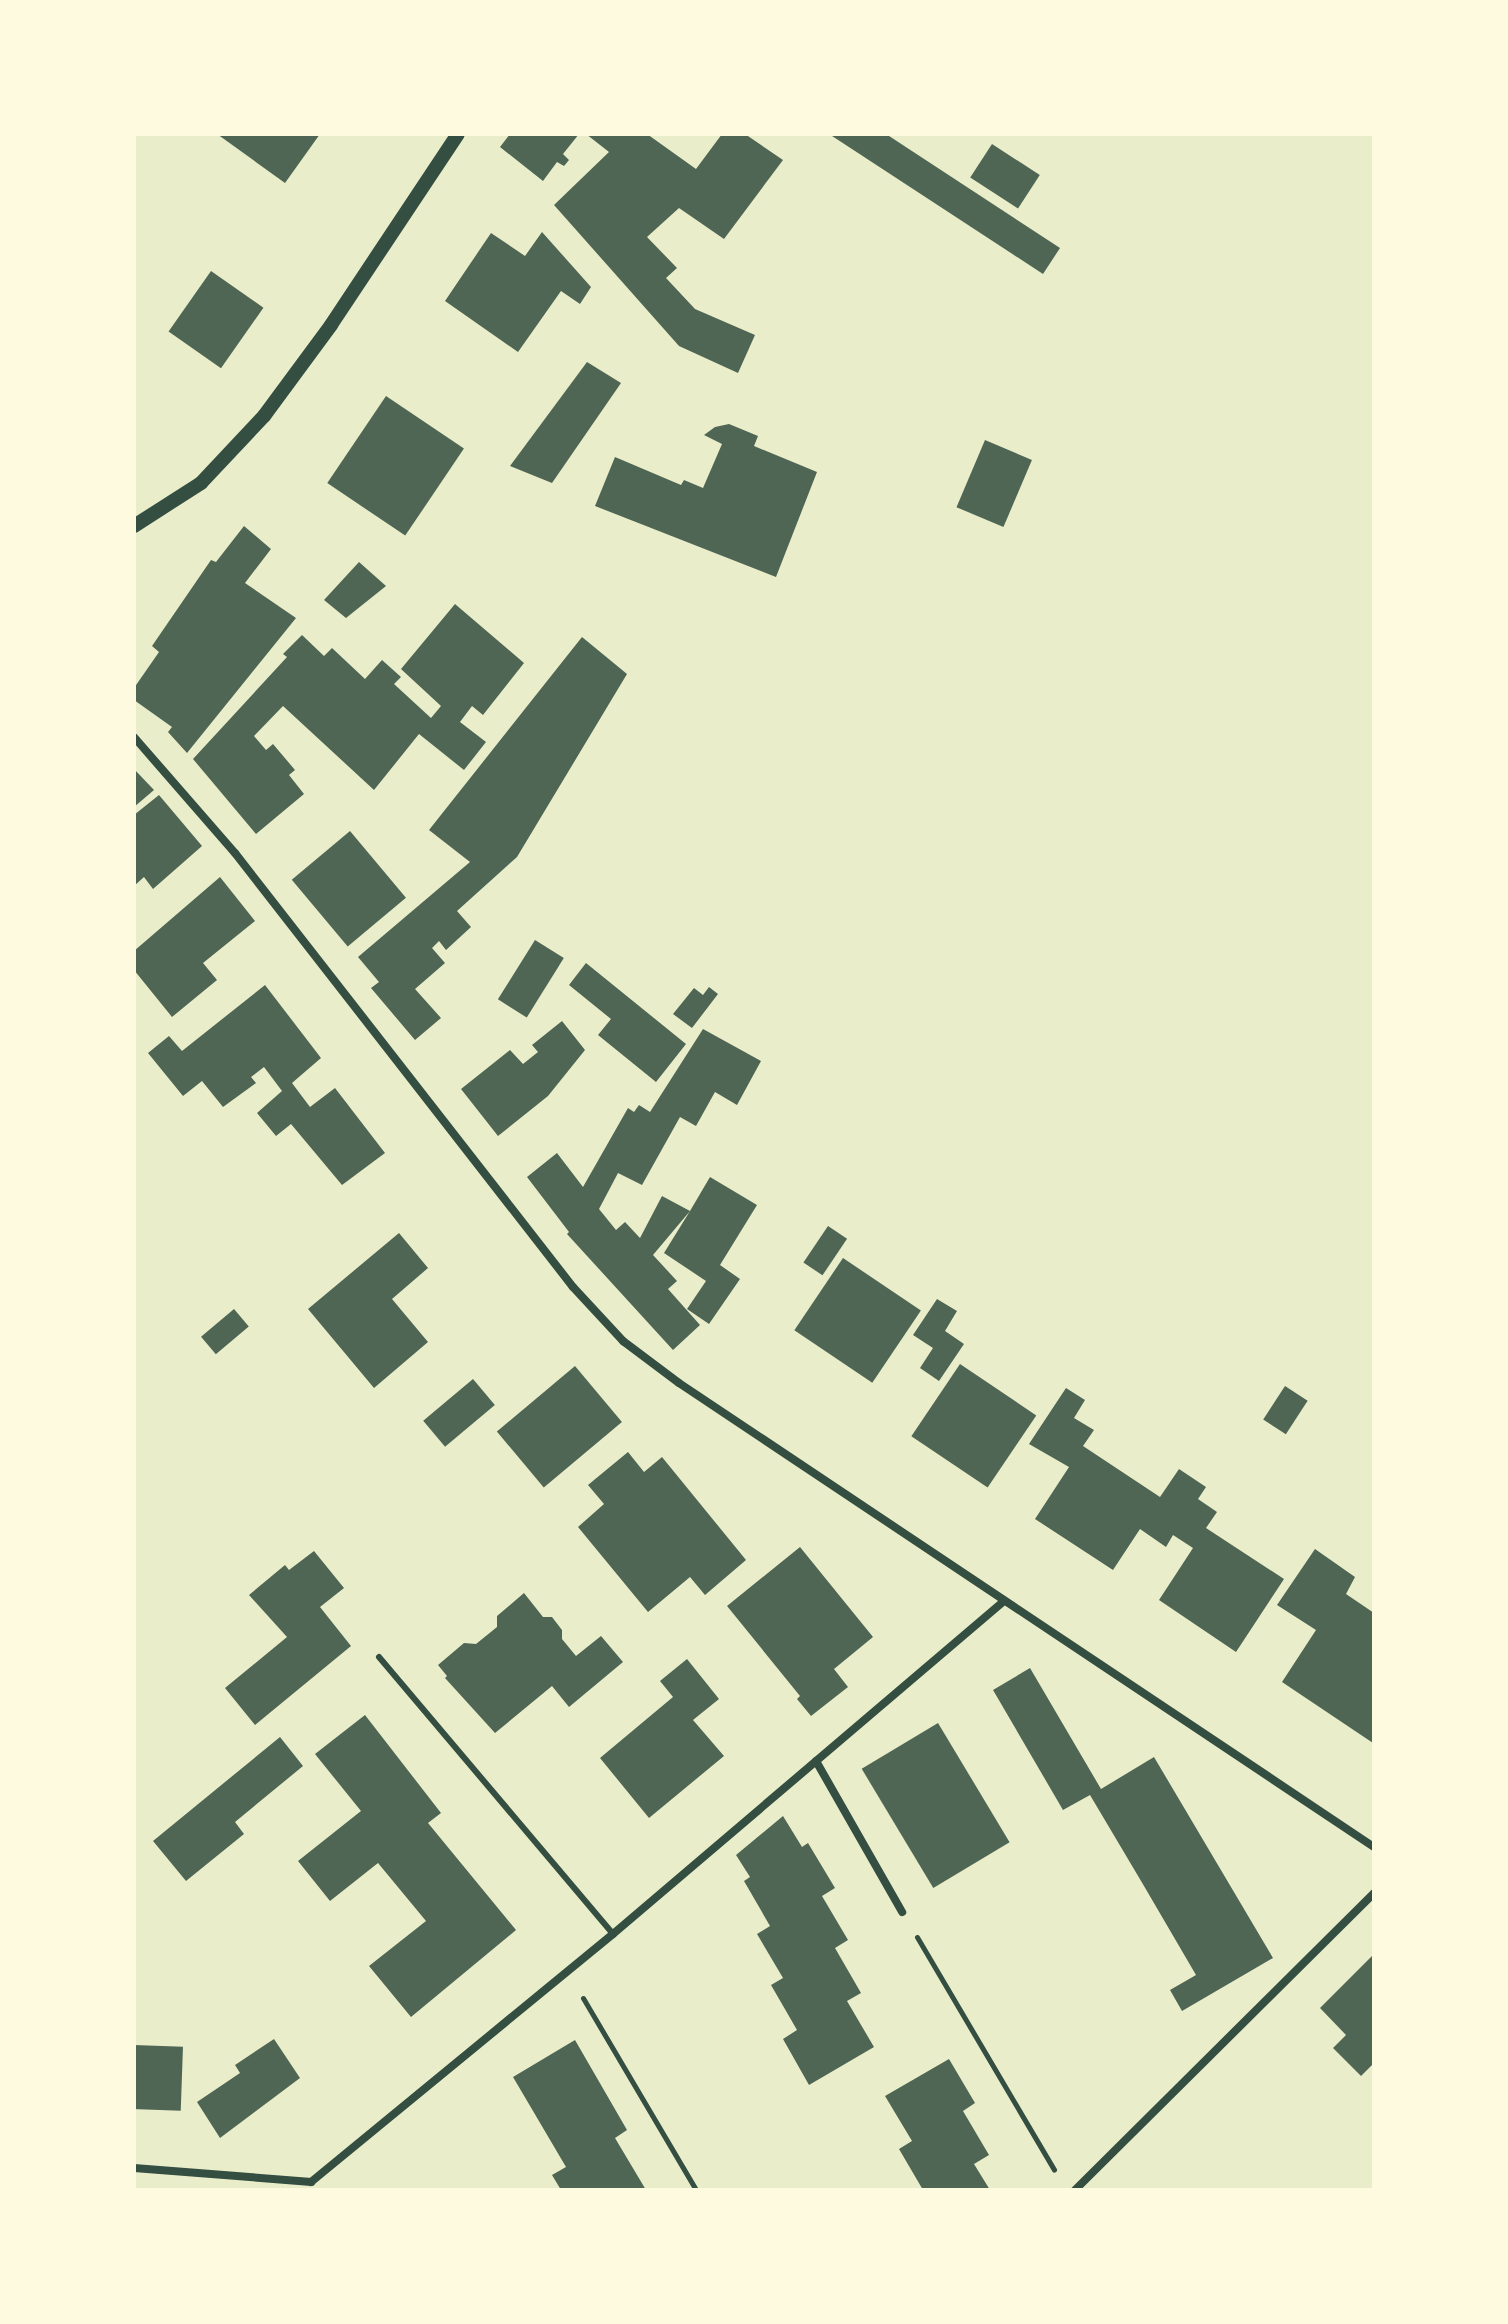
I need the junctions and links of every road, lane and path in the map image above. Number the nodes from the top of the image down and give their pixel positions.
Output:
1 (458, 134) edge
2 (134, 526) edge
3 (134, 737) edge
4 (1004, 1601) junction
5 (379, 1657) dead end
6 (816, 1761) junction
7 (1374, 1847) edge
8 (1374, 1893) edge
9 (902, 1912) joint
10 (613, 1934) junction
11 (567, 1971) junction
12 (134, 2168) edge
13 (1058, 2177) dead end
14 (314, 2186) edge
15 (696, 2190) edge
16 (1075, 2190) edge

1 - 2 street
3 - 4 street
4 - 6 street
4 - 7 street
5 - 10 lane
6 - 9 street
6 - 10 street
8 - 16 street
9 - 13 path
10 - 11 street
11 - 14 street
11 - 15 path
12 - 14 street

